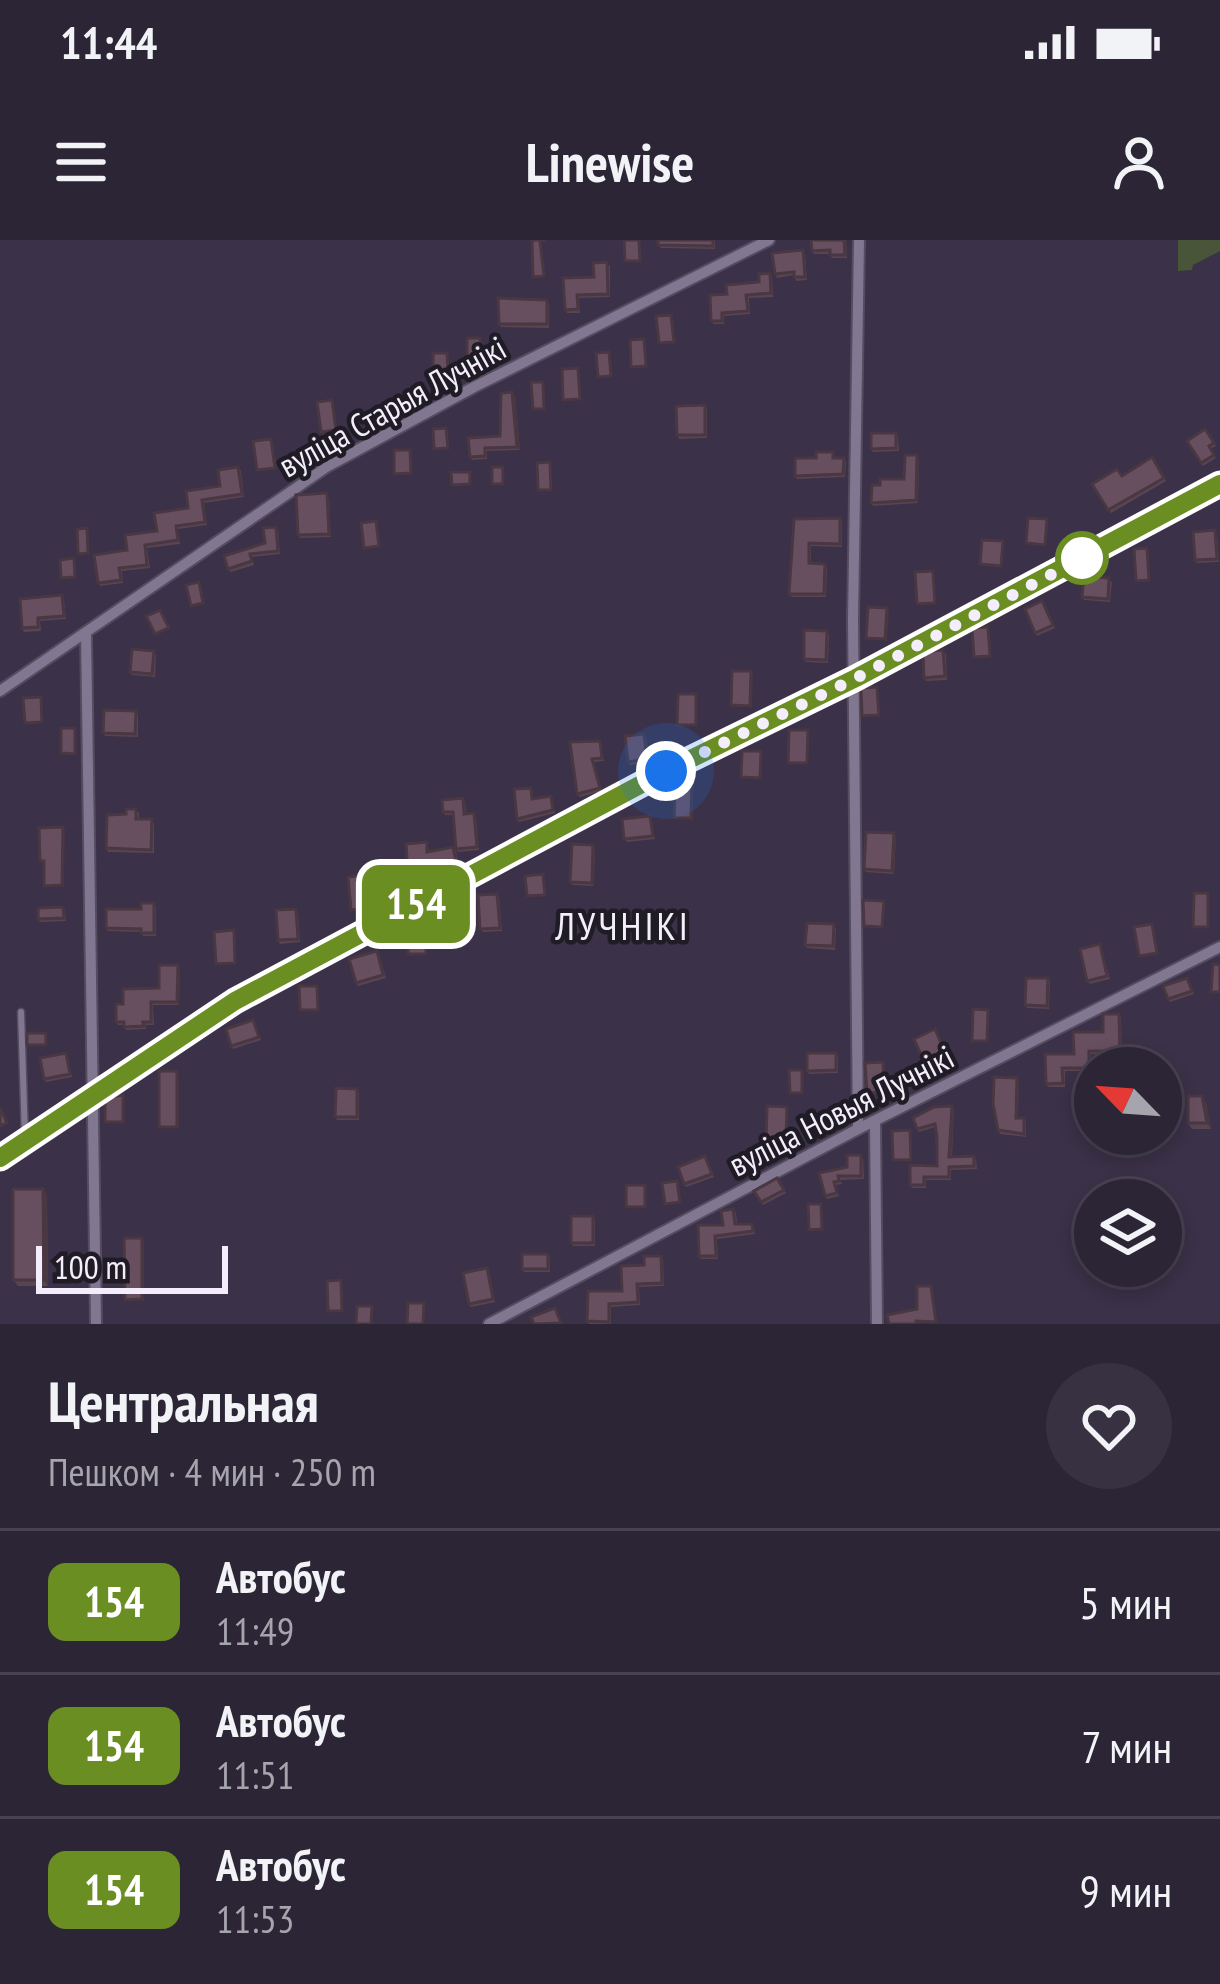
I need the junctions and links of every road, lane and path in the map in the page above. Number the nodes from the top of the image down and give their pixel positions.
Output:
1 (769, 240) edge
2 (859, 240) edge
3 (1220, 484) edge
4 (86, 633) junction
5 (856, 678) junction
6 (0, 691) edge
7 (1220, 947) edge
8 (21, 1012) dead end
9 (94, 1095) junction
10 (875, 1122) junction
11 (858, 1129) junction
12 (25, 1142) junction
13 (0, 1158) edge
14 (96, 1324) edge
15 (489, 1324) edge
16 (877, 1324) edge

1 - 4 street, вуліца Старыя Лучнікі
2 - 5 street
3 - 5 main road
4 - 6 street, вуліца Старыя Лучнікі
4 - 9 street
5 - 9 main road
5 - 11 street
7 - 10 street, вуліца Новыя Лучнікі
8 - 12 lane
9 - 12 main road
9 - 14 street
10 - 11 street, вуліца Новыя Лучнікі
10 - 16 street
11 - 15 street, вуліца Новыя Лучнікі
12 - 13 main road

